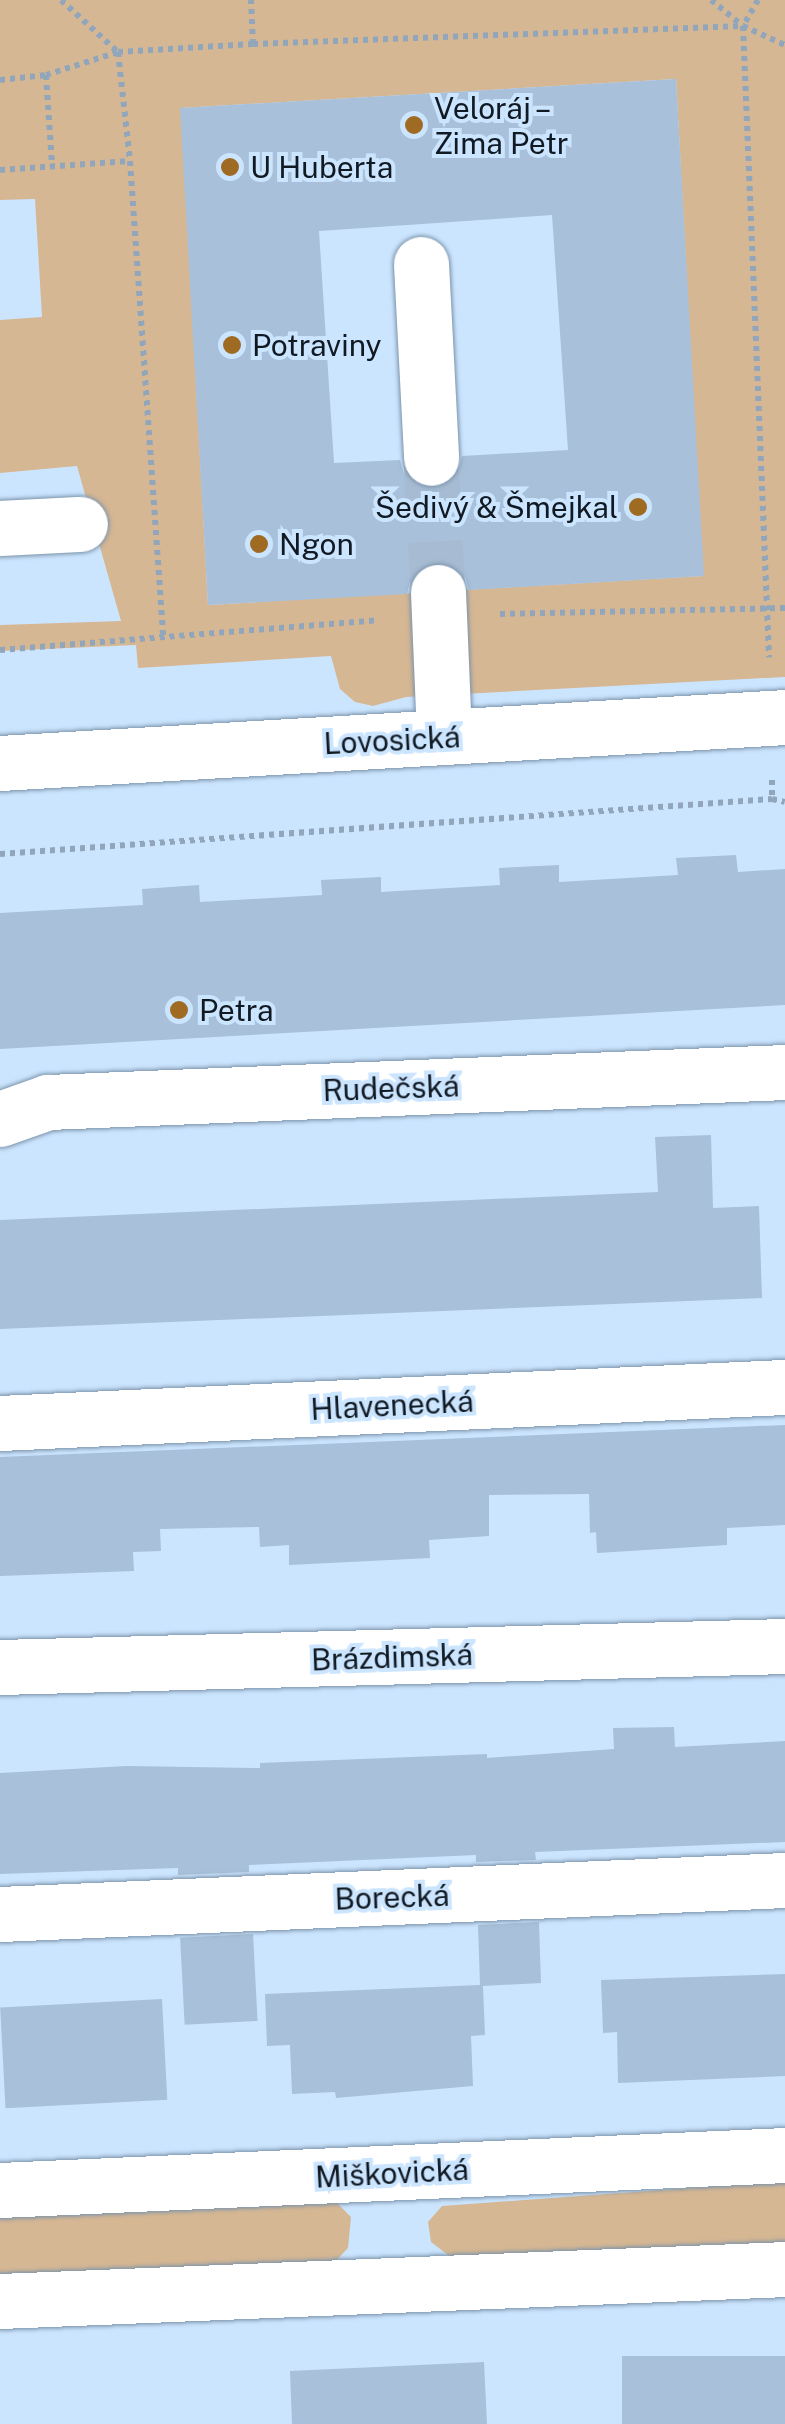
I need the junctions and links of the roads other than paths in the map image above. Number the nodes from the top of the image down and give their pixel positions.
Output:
1 (420, 264) dead end
2 (431, 458) tunnel mouth
3 (80, 524) dead end
4 (0, 528) edge
5 (438, 604) tunnel mouth
6 (778, 717) edge
7 (444, 737) junction
8 (0, 763) edge
9 (785, 1072) edge
10 (0, 1119) edge
11 (785, 1387) edge
12 (0, 1422) edge
13 (785, 1646) edge
14 (0, 1668) edge
15 (785, 1880) edge
16 (0, 1914) edge
17 (785, 2155) edge
18 (0, 2190) edge
19 (785, 2270) edge
20 (0, 2301) edge

1 - 2 street
3 - 4 street
5 - 7 street
6 - 7 street, Lovosická
7 - 8 street, Lovosická
9 - 10 street, Rudečská
11 - 12 street, Hlavenecká
13 - 14 street, Brázdimská
15 - 16 street, Borecká
17 - 18 street, Miškovická
19 - 20 street

